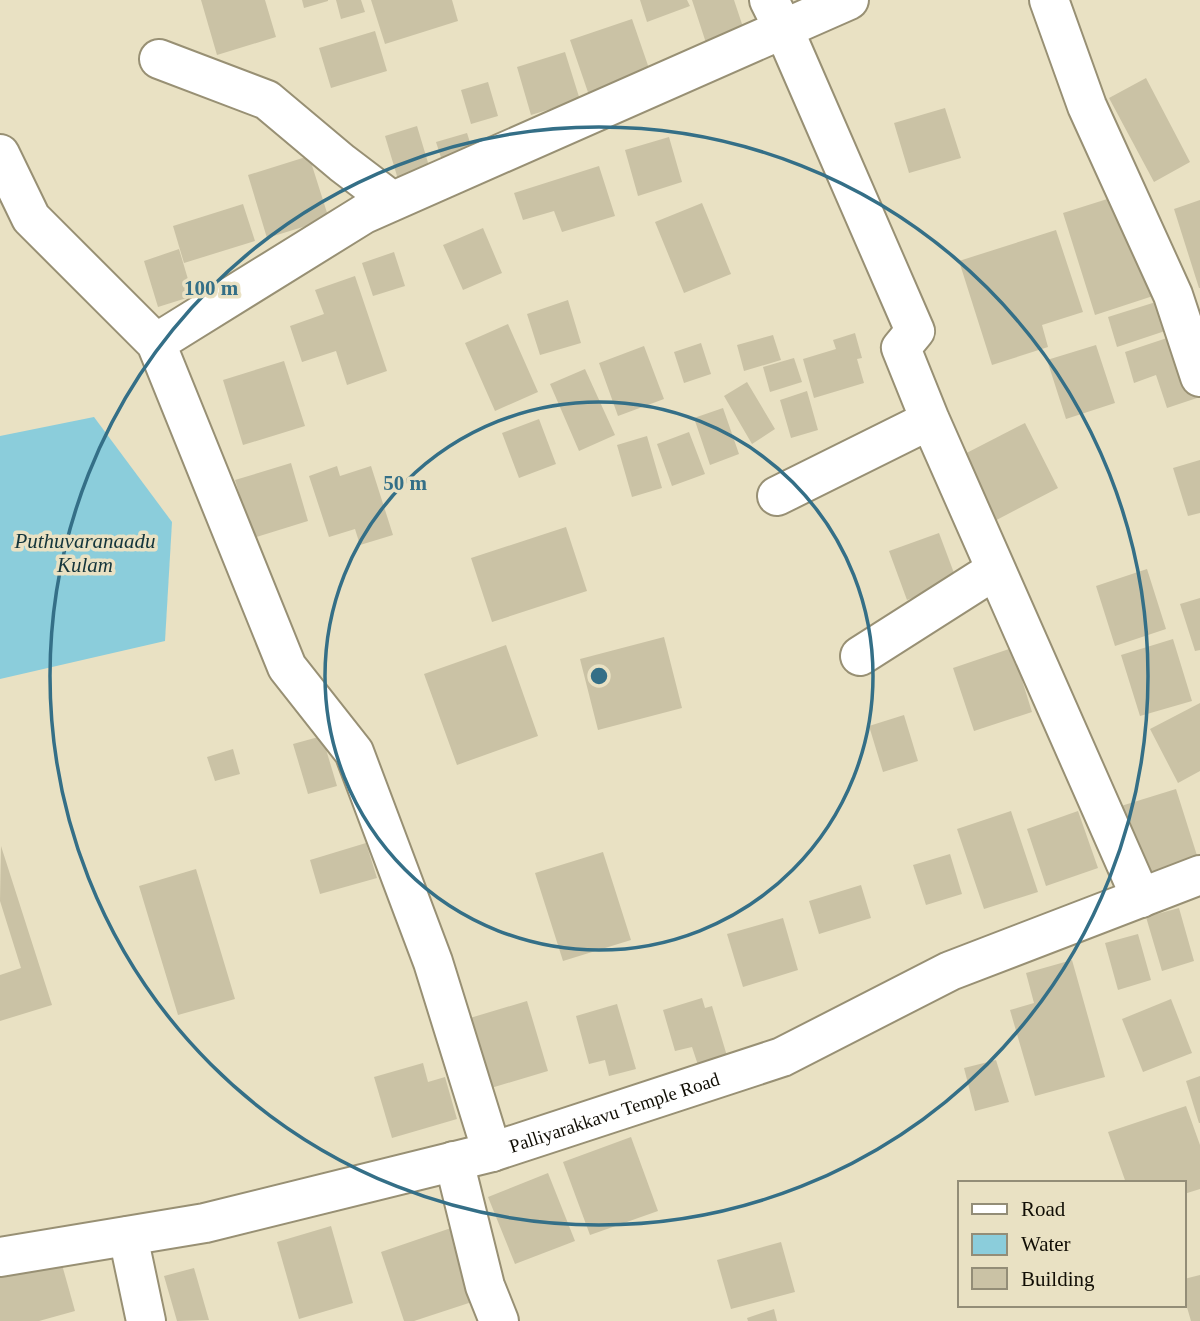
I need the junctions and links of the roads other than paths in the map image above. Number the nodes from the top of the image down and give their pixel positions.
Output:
1 (849, 0) edge
2 (1049, 0) edge
3 (776, 15) edge
4 (159, 59) dead end
5 (0, 154) edge
6 (392, 201) junction
7 (156, 343) junction
8 (1200, 377) edge
9 (930, 420) junction
10 (777, 496) dead end
11 (995, 570) junction
12 (860, 656) dead end
13 (1200, 875) edge
14 (1141, 898) junction
15 (492, 1152) junction
16 (454, 1161) junction
17 (128, 1236) junction
18 (0, 1257) edge
19 (146, 1321) edge
20 (499, 1321) edge

1 - 3 street
2 - 8 street
3 - 6 street
3 - 9 street
4 - 6 street
5 - 7 street
6 - 7 street
7 - 15 street
9 - 10 street
9 - 11 street
11 - 12 street
11 - 14 street
13 - 14 street, Palliyarakkavu Temple Road
14 - 15 street, Palliyarakkavu Temple Road
15 - 16 street, Palliyarakkavu Temple Road
16 - 17 street, Palliyarakkavu Temple Road
16 - 20 street
17 - 18 street, Palliyarakkavu Temple Road
17 - 19 street

